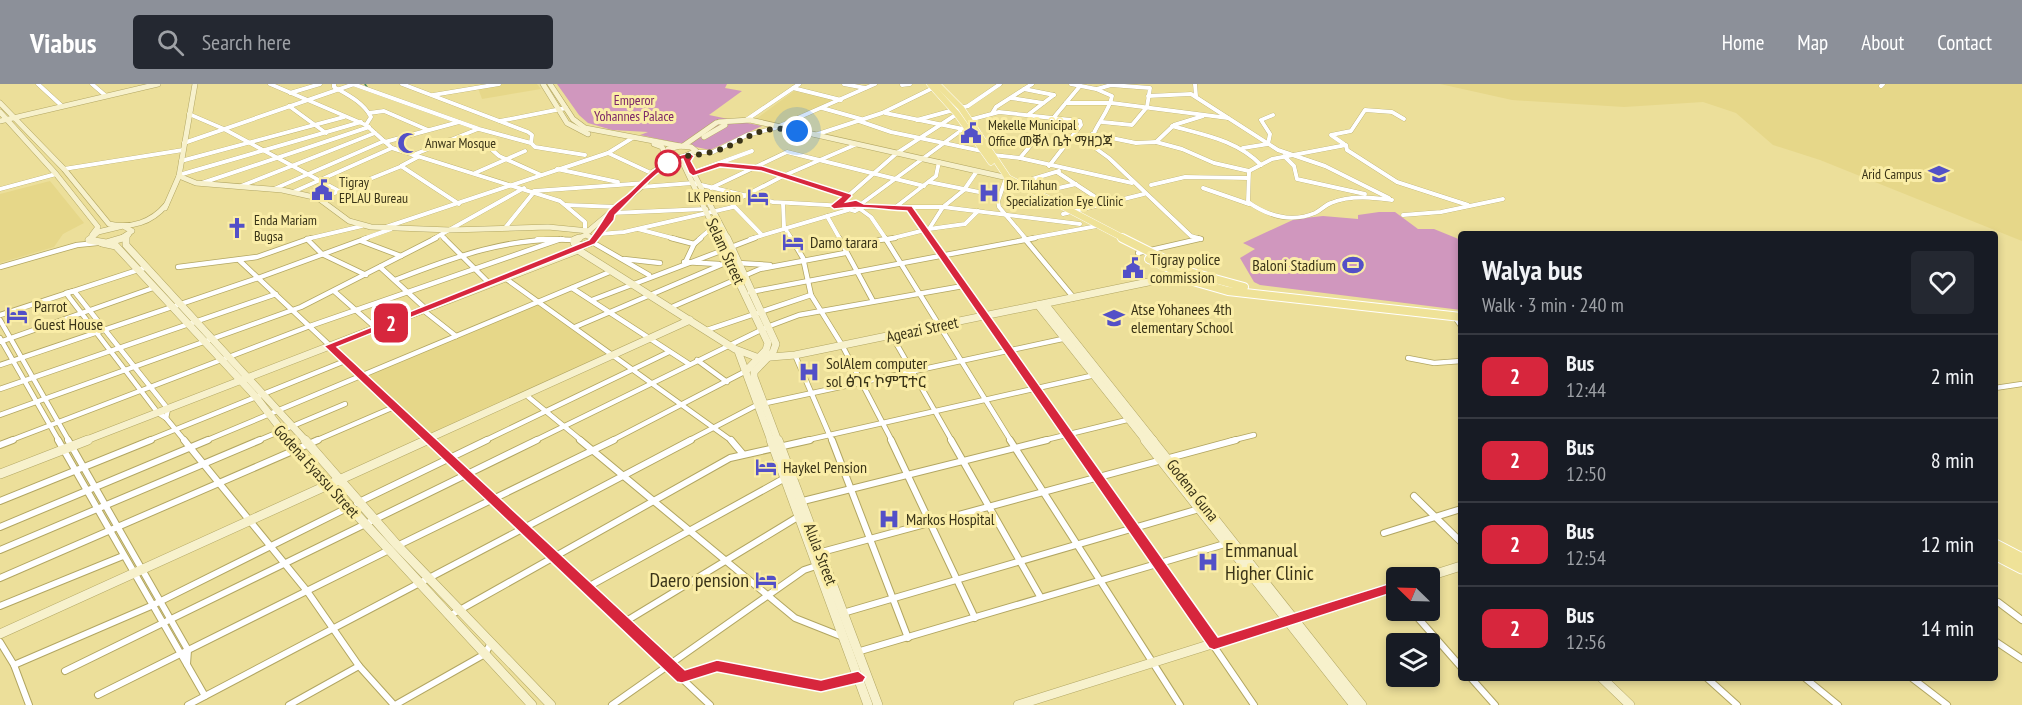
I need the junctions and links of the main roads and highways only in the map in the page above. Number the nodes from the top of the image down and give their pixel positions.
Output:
1 (933, 85) edge
2 (957, 110) junction
3 (969, 128) junction
4 (1008, 181) junction
5 (1066, 213) junction
6 (1093, 226) junction
7 (1141, 251) junction
8 (1187, 275) junction
9 (1458, 316) edge
10 (1998, 547) edge
11 (1998, 556) edge
12 (2022, 559) edge
13 (2022, 568) edge

1 - 2 main road
2 - 3 main road
2 - 3 main road
3 - 4 main road
3 - 4 main road
4 - 5 main road
4 - 5 main road
5 - 6 main road
5 - 6 main road
6 - 7 main road
7 - 8 main road
7 - 8 main road
8 - 9 main road
10 - 12 main road
11 - 13 main road

